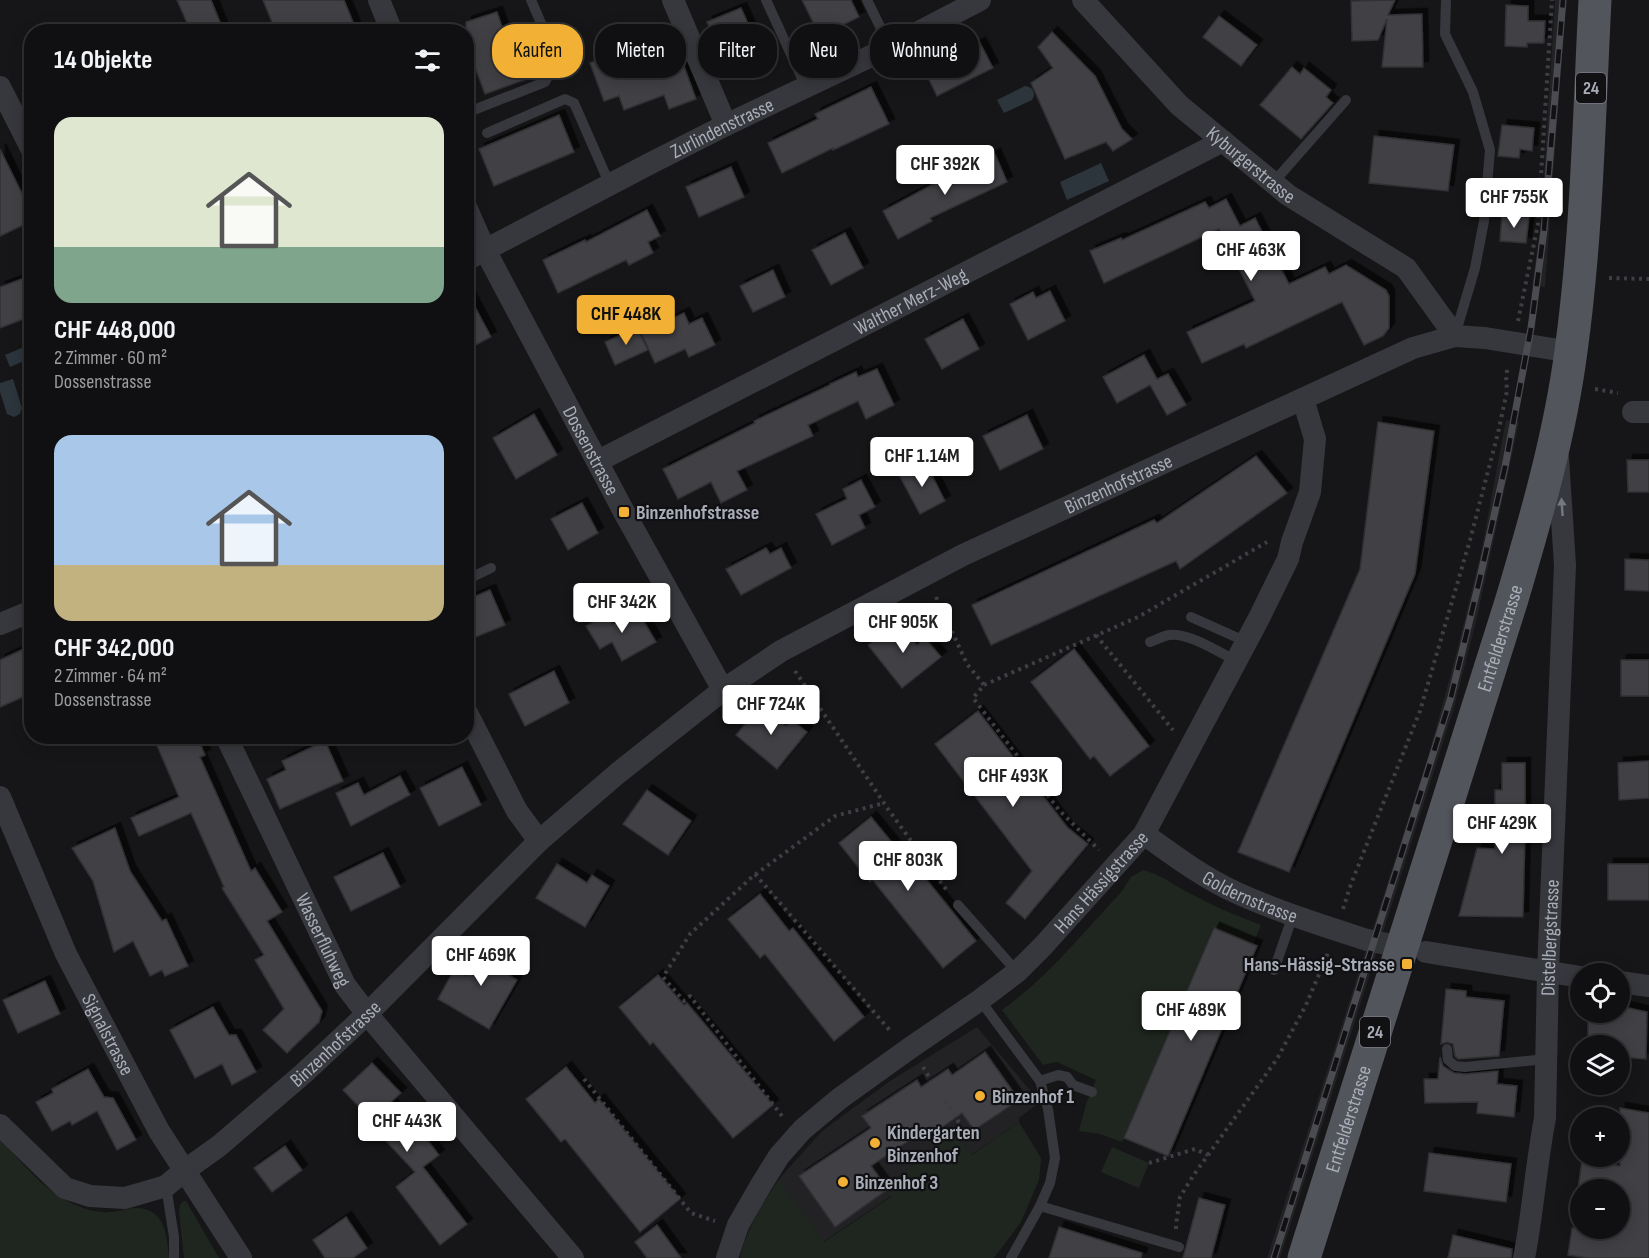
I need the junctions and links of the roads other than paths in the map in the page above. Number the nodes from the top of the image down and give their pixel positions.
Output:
1 (379, 0) edge
2 (531, 0) edge
3 (673, 0) edge
4 (766, 0) edge
5 (867, 0) edge
6 (980, 0) edge
7 (1083, 0) edge
8 (1446, 0) edge
9 (1595, 0) edge
10 (389, 24) edge
11 (879, 24) edge
12 (934, 24) edge
13 (870, 57) edge
14 (0, 87) edge
15 (806, 87) junction
16 (1346, 100) dead end
17 (474, 109) edge
18 (726, 125) junction
19 (487, 133) dead end
20 (24, 134) edge
21 (1223, 141) junction
22 (1273, 183) junction
23 (610, 185) junction
24 (476, 255) edge
25 (1455, 336) junction
26 (1571, 352) junction
27 (1303, 399) junction
28 (1557, 434) junction
29 (598, 460) junction
30 (491, 568) dead end
31 (474, 576) edge
32 (24, 614) edge
33 (1191, 617) dead end
34 (0, 624) edge
35 (1150, 642) dead end
36 (1247, 642) junction
37 (1236, 662) junction
38 (723, 690) junction
39 (474, 727) edge
40 (230, 744) edge
41 (0, 797) edge
42 (1144, 834) junction
43 (539, 841) junction
44 (957, 905) road end
45 (1293, 915) junction
46 (1367, 940) tunnel mouth
47 (1426, 952) tunnel mouth
48 (1274, 970) dead end
49 (1548, 971) junction
50 (1017, 972) junction
51 (1570, 974) edge
52 (1630, 983) edge
53 (1649, 986) edge
54 (980, 1000) junction
55 (367, 1014) junction
56 (1447, 1049) dead end
57 (1546, 1059) junction
58 (1040, 1081) junction
59 (1092, 1092) dead end
60 (0, 1125) edge
61 (183, 1171) junction
62 (166, 1186) junction
63 (1040, 1206) junction
64 (1179, 1247) road end
65 (174, 1258) edge
66 (242, 1258) edge
67 (573, 1258) edge
68 (727, 1258) edge
69 (1011, 1258) edge
70 (1304, 1258) edge
71 (1524, 1258) edge

1 - 10 street
2 - 17 lane
3 - 18 street
4 - 15 lane
5 - 11 lane
6 - 12 street, Zurlindenstrasse
7 - 21 street, Kyburgerstrasse
8 - 25 lane
9 - 26 main road, Entfelderstrasse / 24
13 - 15 street, Zurlindenstrasse
14 - 20 street
15 - 18 street, Zurlindenstrasse
16 - 22 lane
18 - 23 street, Zurlindenstrasse
19 - 23 lane
21 - 22 street, Kyburgerstrasse
21 - 29 street, Walther Merz-Weg
22 - 25 street, Kyburgerstrasse
23 - 24 street, Zurlindenstrasse
24 - 29 street, Dossenstrasse
25 - 26 street, Binzenhofstrasse
25 - 27 street, Binzenhofstrasse
26 - 28 main road, Entfelderstrasse / 24
27 - 36 street, Hans Hässigstrasse
27 - 38 street, Binzenhofstrasse
49 -> 28 street, Distelbergstrasse
28 - 70 main road, Entfelderstrasse / 24
29 - 38 street, Dossenstrasse
30 - 31 lane
32 - 34 street
33 - 36 lane
35 - 37 lane
36 - 37 street, Hans Hässigstrasse
37 - 42 street, Hans Hässigstrasse
38 - 43 street, Binzenhofstrasse
39 - 43 street
40 - 55 street, Wasserfluhweg
41 - 61 street, Signalstrasse
42 - 45 street, Goldernstrasse
42 - 50 street, Hans Hässigstrasse
43 - 55 street, Binzenhofstrasse
44 - 50 lane
45 - 46 street, Goldernstrasse
45 - 48 lane
47 - 49 street
49 - 51 street
49 - 57 street, Distelbergstrasse
50 - 54 street, Hans Hässigstrasse
52 - 53 street
54 - 58 lane
54 - 68 street, Hans Hässigstrasse
55 - 61 street, Binzenhofstrasse
55 - 67 street, Wasserfluhweg
56 - 57 lane
57 - 71 street, Distelbergstrasse
58 - 59 lane
58 - 63 lane
60 - 62 street
61 - 62 street, Binzenhofstrasse
61 - 66 street, Signalstrasse
62 - 65 lane
63 - 64 lane
63 - 69 lane

